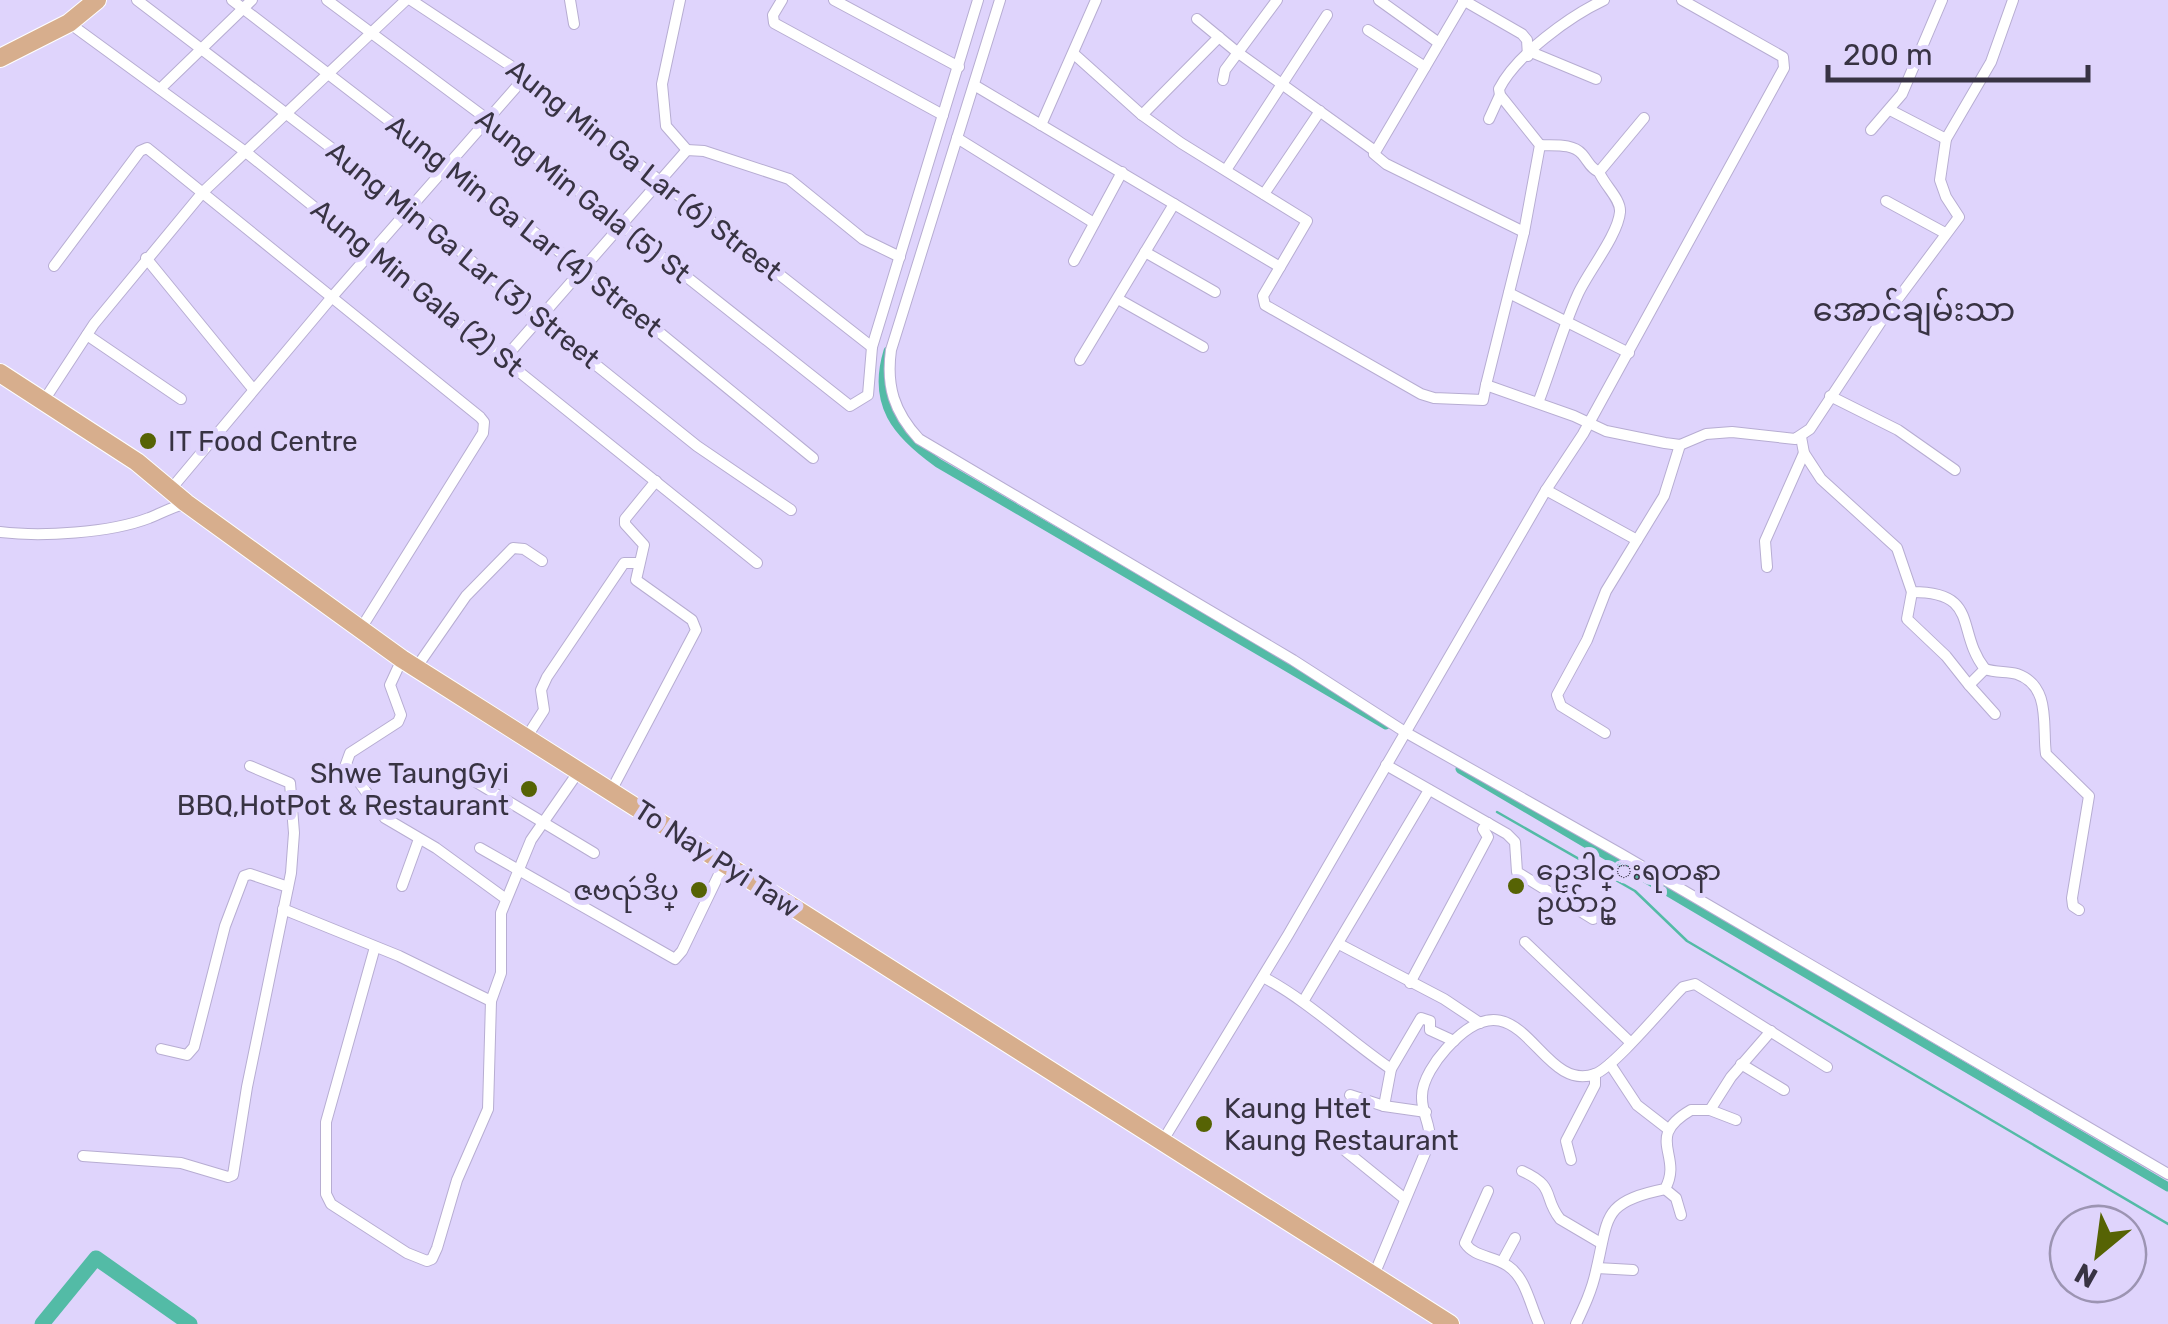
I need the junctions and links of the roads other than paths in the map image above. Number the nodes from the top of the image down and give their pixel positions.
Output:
1 (97, 0) edge
2 (137, 0) edge
3 (232, 0) edge
4 (252, 0) edge
5 (327, 0) edge
6 (408, 0) edge
7 (570, 0) edge
8 (680, 0) edge
9 (782, 0) edge
10 (834, 0) edge
11 (978, 0) edge
12 (1000, 0) edge
13 (1096, 0) edge
14 (1277, 0) edge
15 (1379, 0) edge
16 (1464, 0) edge
17 (1604, 0) edge
18 (1682, 0) edge
19 (1942, 0) edge
20 (2013, 0) edge
21 (243, 9) junction
22 (1327, 15) dead end
23 (1197, 19) dead end
24 (69, 22) junction
25 (574, 24) dead end
26 (1368, 30) dead end
27 (372, 33) junction
28 (1219, 37) junction
29 (1439, 43) junction
30 (202, 48) junction
31 (1238, 52) junction
32 (1074, 54) junction
33 (1530, 54) junction
34 (0, 58) edge
35 (959, 67) junction
36 (1425, 67) junction
37 (330, 74) junction
38 (526, 76) junction
39 (1596, 79) dead end
40 (1222, 80) dead end
41 (1281, 84) junction
42 (974, 85) junction
43 (160, 89) junction
44 (1500, 95) junction
45 (1890, 110) junction
46 (1320, 111) junction
47 (288, 113) junction
48 (943, 115) junction
49 (1142, 115) junction
50 (1644, 118) dead end
51 (487, 119) junction
52 (1489, 119) dead end
53 (1041, 125) junction
54 (1871, 130) dead end
55 (957, 138) junction
56 (1946, 139) junction
57 (1540, 146) junction
58 (687, 150) junction
59 (1375, 151) junction
60 (247, 152) junction
61 (447, 165) junction
62 (1226, 170) junction
63 (1122, 172) junction
64 (1599, 172) junction
65 (659, 180) junction
66 (202, 192) junction
67 (1264, 194) junction
68 (1886, 201) dead end
69 (1174, 204) junction
70 (410, 208) junction
71 (1094, 223) junction
72 (620, 225) junction
73 (1524, 232) junction
74 (1945, 233) junction
75 (372, 252) junction
76 (1145, 252) junction
77 (146, 258) junction
78 (900, 258) junction
79 (1074, 261) dead end
80 (54, 266) dead end
81 (1280, 267) junction
82 (582, 268) junction
83 (1214, 292) dead end
84 (1509, 293) junction
85 (332, 297) junction
86 (1118, 299) junction
87 (540, 320) junction
88 (1568, 320) junction
89 (87, 335) junction
90 (1203, 347) dead end
91 (872, 348) junction
92 (1629, 352) junction
93 (504, 358) junction
94 (1080, 360) dead end
95 (0, 373) edge
96 (1486, 385) junction
97 (253, 390) junction
98 (1830, 396) junction
99 (181, 400) dead end
100 (43, 402) junction
101 (1538, 403) junction
102 (1588, 424) junction
103 (1801, 437) junction
104 (1680, 445) junction
105 (1804, 454) junction
106 (813, 458) dead end
107 (1954, 470) dead end
108 (656, 481) junction
109 (171, 489) junction
110 (1546, 490) junction
111 (186, 503) junction
112 (790, 510) dead end
113 (0, 532) edge
114 (1637, 540) junction
115 (542, 561) dead end
116 (639, 563) junction
117 (757, 563) dead end
118 (1767, 567) dead end
119 (1912, 592) junction
120 (360, 630) junction
121 (409, 664) junction
122 (1985, 670) junction
123 (1969, 685) junction
124 (1995, 714) dead end
125 (1604, 733) dead end
126 (1403, 735) junction
127 (526, 738) junction
128 (1386, 765) junction
129 (250, 766) dead end
130 (579, 771) junction
131 (471, 779) dead end
132 (1430, 790) junction
133 (611, 791) junction
134 (542, 822) junction
135 (1488, 822) junction
136 (420, 839) junction
137 (480, 848) dead end
138 (594, 853) dead end
139 (724, 864) junction
140 (519, 869) junction
141 (402, 886) dead end
142 (288, 887) junction
143 (506, 899) junction
144 (283, 910) junction
145 (2079, 910) dead end
146 (1593, 919) dead end
147 (1525, 942) dead end
148 (1339, 944) junction
149 (375, 947) junction
150 (1263, 977) junction
151 (1410, 984) junction
152 (1304, 1000) junction
153 (490, 1001) junction
154 (1480, 1023) junction
155 (1771, 1031) junction
156 (1454, 1041) junction
157 (1630, 1042) junction
158 (161, 1049) dead end
159 (1610, 1064) junction
160 (1741, 1064) junction
161 (1828, 1067) dead end
162 (1391, 1069) junction
163 (1595, 1074) junction
164 (1784, 1090) dead end
165 (1350, 1095) dead end
166 (1384, 1106) junction
167 (1710, 1110) junction
168 (1426, 1112) junction
169 (1736, 1120) dead end
170 (1668, 1129) junction
171 (1162, 1142) junction
172 (1342, 1148) dead end
173 (83, 1156) dead end
174 (1570, 1160) dead end
175 (1522, 1171) dead end
176 (2168, 1174) edge
177 (1665, 1189) junction
178 (1488, 1191) dead end
179 (1405, 1199) junction
180 (1681, 1215) dead end
181 (1515, 1238) dead end
182 (1600, 1242) junction
183 (1502, 1262) junction
184 (1597, 1268) junction
185 (1633, 1270) dead end
186 (1374, 1275) junction
187 (1450, 1324) edge
188 (1539, 1324) edge
189 (1576, 1324) edge

1 - 24 main road
2 - 30 street, Aung Min Ga Lar (3) Street
3 - 21 street, Aung Min Ga Lar (4) Street
4 - 21 street
5 - 27 street, Aung Min Gala (5) St
6 - 27 street
6 - 38 street, Aung Min Ga Lar (6) Street
7 - 25 street
8 - 58 street
9 - 48 street
10 - 35 street
11 - 35 street
12 - 42 street
13 - 32 street
14 - 31 street
15 - 29 street
16 - 29 street
16 - 33 street
17 - 33 street
18 - 92 street
19 - 45 street
20 - 56 street
21 - 30 street
21 - 37 street, Aung Min Ga Lar (4) Street
22 - 41 street
23 - 28 street
24 - 34 main road
24 - 43 street, Aung Min Gala (2) St
26 - 36 street
27 - 37 street
27 - 51 street, Aung Min Gala (5) St
28 - 31 street
28 - 49 street
29 - 36 street
30 - 43 street
30 - 47 street, Aung Min Ga Lar (3) Street
31 - 40 street
31 - 41 street
32 - 49 street
32 - 53 street
33 - 39 street
33 - 44 street
35 - 48 street
36 - 59 street
37 - 47 street
37 - 61 street, Aung Min Ga Lar (4) Street
38 - 51 street
38 - 65 street, Aung Min Ga Lar (6) Street
41 - 46 street
41 - 62 street
42 - 53 street
42 - 55 street
43 - 60 street, Aung Min Gala (2) St
44 - 52 street
44 - 57 street
45 - 54 street
45 - 56 street
46 - 59 street
46 - 67 street
47 - 60 street
47 - 70 street, Aung Min Ga Lar (3) Street
48 - 78 street
49 - 62 street
50 - 64 street
51 - 61 street
51 - 72 street, Aung Min Gala (5) St
53 - 63 street
55 - 71 street
55 - 126 street
56 - 74 street
57 - 64 street
57 - 73 street
58 - 65 street
58 - 78 street
59 - 73 street
60 - 66 street
60 - 75 street, Aung Min Gala (2) St
61 - 70 street
61 - 82 street, Aung Min Ga Lar (4) Street
62 - 67 street
63 - 69 street
63 - 71 street
64 - 88 street
65 - 72 street
65 - 91 street, Aung Min Ga Lar (6) Street
66 - 77 street
66 - 80 street
66 - 85 street
67 - 81 street
68 - 74 street
69 - 76 street
69 - 81 street
70 - 75 street
70 - 87 street, Aung Min Ga Lar (3) Street
71 - 79 street
72 - 82 street
72 - 91 street, Aung Min Gala (5) St
73 - 84 street
74 - 98 street
75 - 85 street
75 - 93 street, Aung Min Gala (2) St
76 - 83 street
76 - 86 street
77 - 89 street
77 - 97 street
78 - 91 street
81 - 96 street
82 - 87 street
82 - 106 street, Aung Min Ga Lar (4) Street
84 - 88 street
84 - 96 street
85 - 97 street
85 - 120 street
86 - 90 street
86 - 94 street
87 - 93 street
87 - 112 street, Aung Min Ga Lar (3) Street
88 - 92 street
88 - 101 street
89 - 99 street
89 - 100 street
92 - 102 street
93 - 108 street, Aung Min Gala (2) St
95 - 100 main road, To Nay Pyi Taw
96 - 101 street
97 - 109 street
98 - 103 street
98 - 107 street
100 - 109 main road, To Nay Pyi Taw
101 - 102 street
102 - 104 street
102 - 110 street
103 - 104 street
103 - 105 street
104 - 114 street
105 - 118 street
105 - 119 street
108 - 116 street
108 - 117 street, Aung Min Gala (2) St
109 - 111 main road, To Nay Pyi Taw
110 - 114 street
110 - 126 street
111 - 113 street
111 - 120 main road, To Nay Pyi Taw
114 - 125 street
115 - 121 street
116 - 127 street
116 - 133 street
119 - 122 street
119 - 123 street
120 - 121 main road, To Nay Pyi Taw
121 - 127 main road, To Nay Pyi Taw
121 - 136 street
122 - 123 street
122 - 145 street
123 - 124 street
126 - 128 street
126 - 176 street
127 - 130 main road, To Nay Pyi Taw
128 - 132 street
128 - 150 street
129 - 142 street
130 - 133 main road, To Nay Pyi Taw
130 - 134 street
131 - 134 street
132 - 135 street
132 - 148 street
133 - 139 main road, To Nay Pyi Taw
134 - 138 street
134 - 140 street
135 - 146 street
135 - 151 street
136 - 141 street
136 - 143 street
137 - 140 street
139 - 140 street
139 - 171 main road, To Nay Pyi Taw
140 - 143 street
142 - 144 street
142 - 158 street
143 - 153 street
144 - 149 street
144 - 173 street
147 - 157 street
148 - 151 street
148 - 152 street
149 - 153 street
149 - 153 street
150 - 152 street
150 - 171 street
151 - 154 street
152 - 162 street
154 - 156 street
154 - 163 street
155 - 157 street
155 - 160 street
155 - 161 street
156 - 162 street
156 - 168 street
157 - 159 street
159 - 163 street
159 - 170 street
160 - 164 street
160 - 167 street
162 - 166 street
163 - 174 street
165 - 166 street
166 - 168 street
167 - 169 street
167 - 170 street
168 - 179 street
170 - 177 street
171 - 186 main road, To Nay Pyi Taw
172 - 179 street
175 - 182 street
177 - 180 street
177 - 182 street
178 - 183 street
179 - 186 street
181 - 183 street
182 - 184 street
183 - 188 street
184 - 185 street
184 - 189 street
186 - 187 main road, To Nay Pyi Taw

